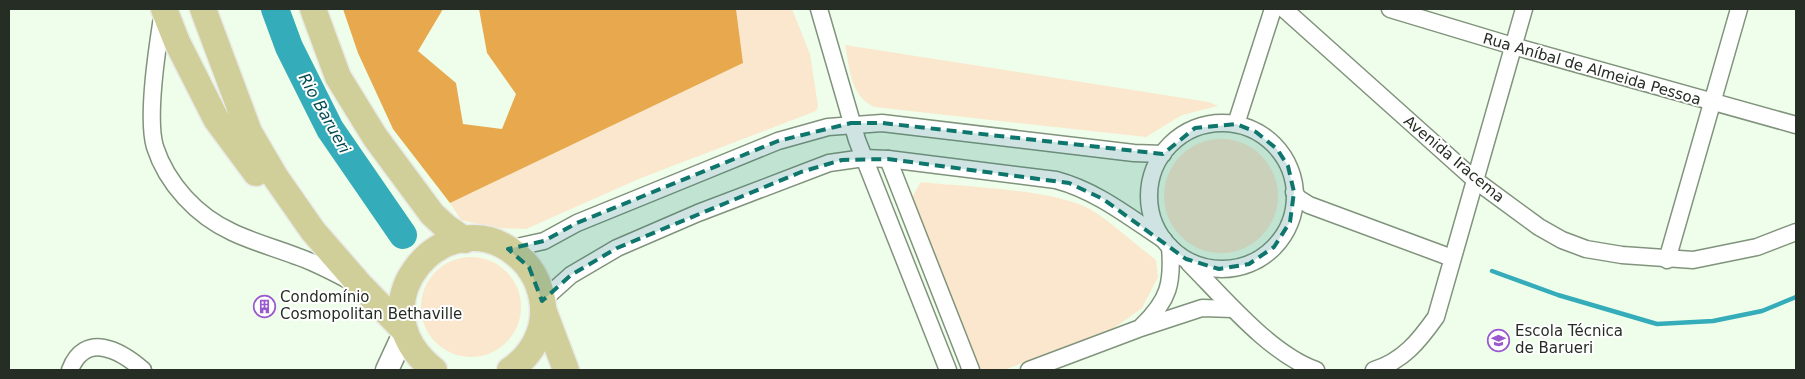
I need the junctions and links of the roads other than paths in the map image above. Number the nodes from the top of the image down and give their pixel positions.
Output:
1 (163, 9) edge
2 (203, 9) edge
3 (313, 9) edge
4 (819, 9) edge
5 (1273, 9) edge
6 (1284, 9) edge
7 (1390, 9) edge
8 (1524, 9) edge
9 (1739, 9) edge
10 (1513, 46) junction
11 (1712, 103) junction
12 (851, 123) junction
13 (1236, 124) junction
14 (1796, 125) edge
15 (1162, 154) junction
16 (864, 158) junction
17 (888, 159) junction
18 (1475, 180) junction
19 (1294, 192) junction
20 (1796, 232) edge
21 (465, 240) junction
22 (1167, 244) junction
23 (508, 249) junction
24 (1452, 258) junction
25 (1186, 259) junction
26 (1667, 260) junction
27 (353, 277) junction
28 (543, 305) junction
29 (1233, 309) junction
30 (1138, 329) junction
31 (405, 331) junction
32 (429, 366) edge
33 (70, 370) edge
34 (143, 370) edge
35 (388, 370) edge
36 (510, 370) edge
37 (566, 370) edge
38 (948, 370) edge
39 (971, 370) edge
40 (1029, 370) edge
41 (1316, 370) edge
42 (1374, 370) edge

1 - 27 main road
1 - 27 street
2 - 27 main road
3 - 21 main road
4 - 12 street
5 - 13 street
6 - 18 street, Avenida Iracema
7 - 10 street, Rua Aníbal de Almeida Pessoa
8 - 10 street
9 - 11 street
10 - 11 street, Rua Aníbal de Almeida Pessoa
10 - 18 street
11 - 14 street, Rua Aníbal de Almeida Pessoa
11 - 26 street
12 - 15 street
12 - 16 street
12 - 23 street
13 - 15 street
13 - 19 street
15 - 22 street
16 - 17 street
16 - 28 street
16 - 38 street
17 - 22 street
17 - 39 street
18 - 24 street
18 - 26 street, Avenida Iracema
19 - 24 street
19 - 25 street
20 - 26 street, Avenida Iracema
21 - 23 main road
21 - 31 main road
22 - 25 street
22 - 30 street
23 - 28 main road
24 - 42 street
25 - 29 street
27 - 31 main road
28 - 36 main road
28 - 37 main road
29 - 30 street
29 - 41 street
30 - 40 street
31 - 32 main road
31 - 35 street
32 - 35 street
33 - 34 street

